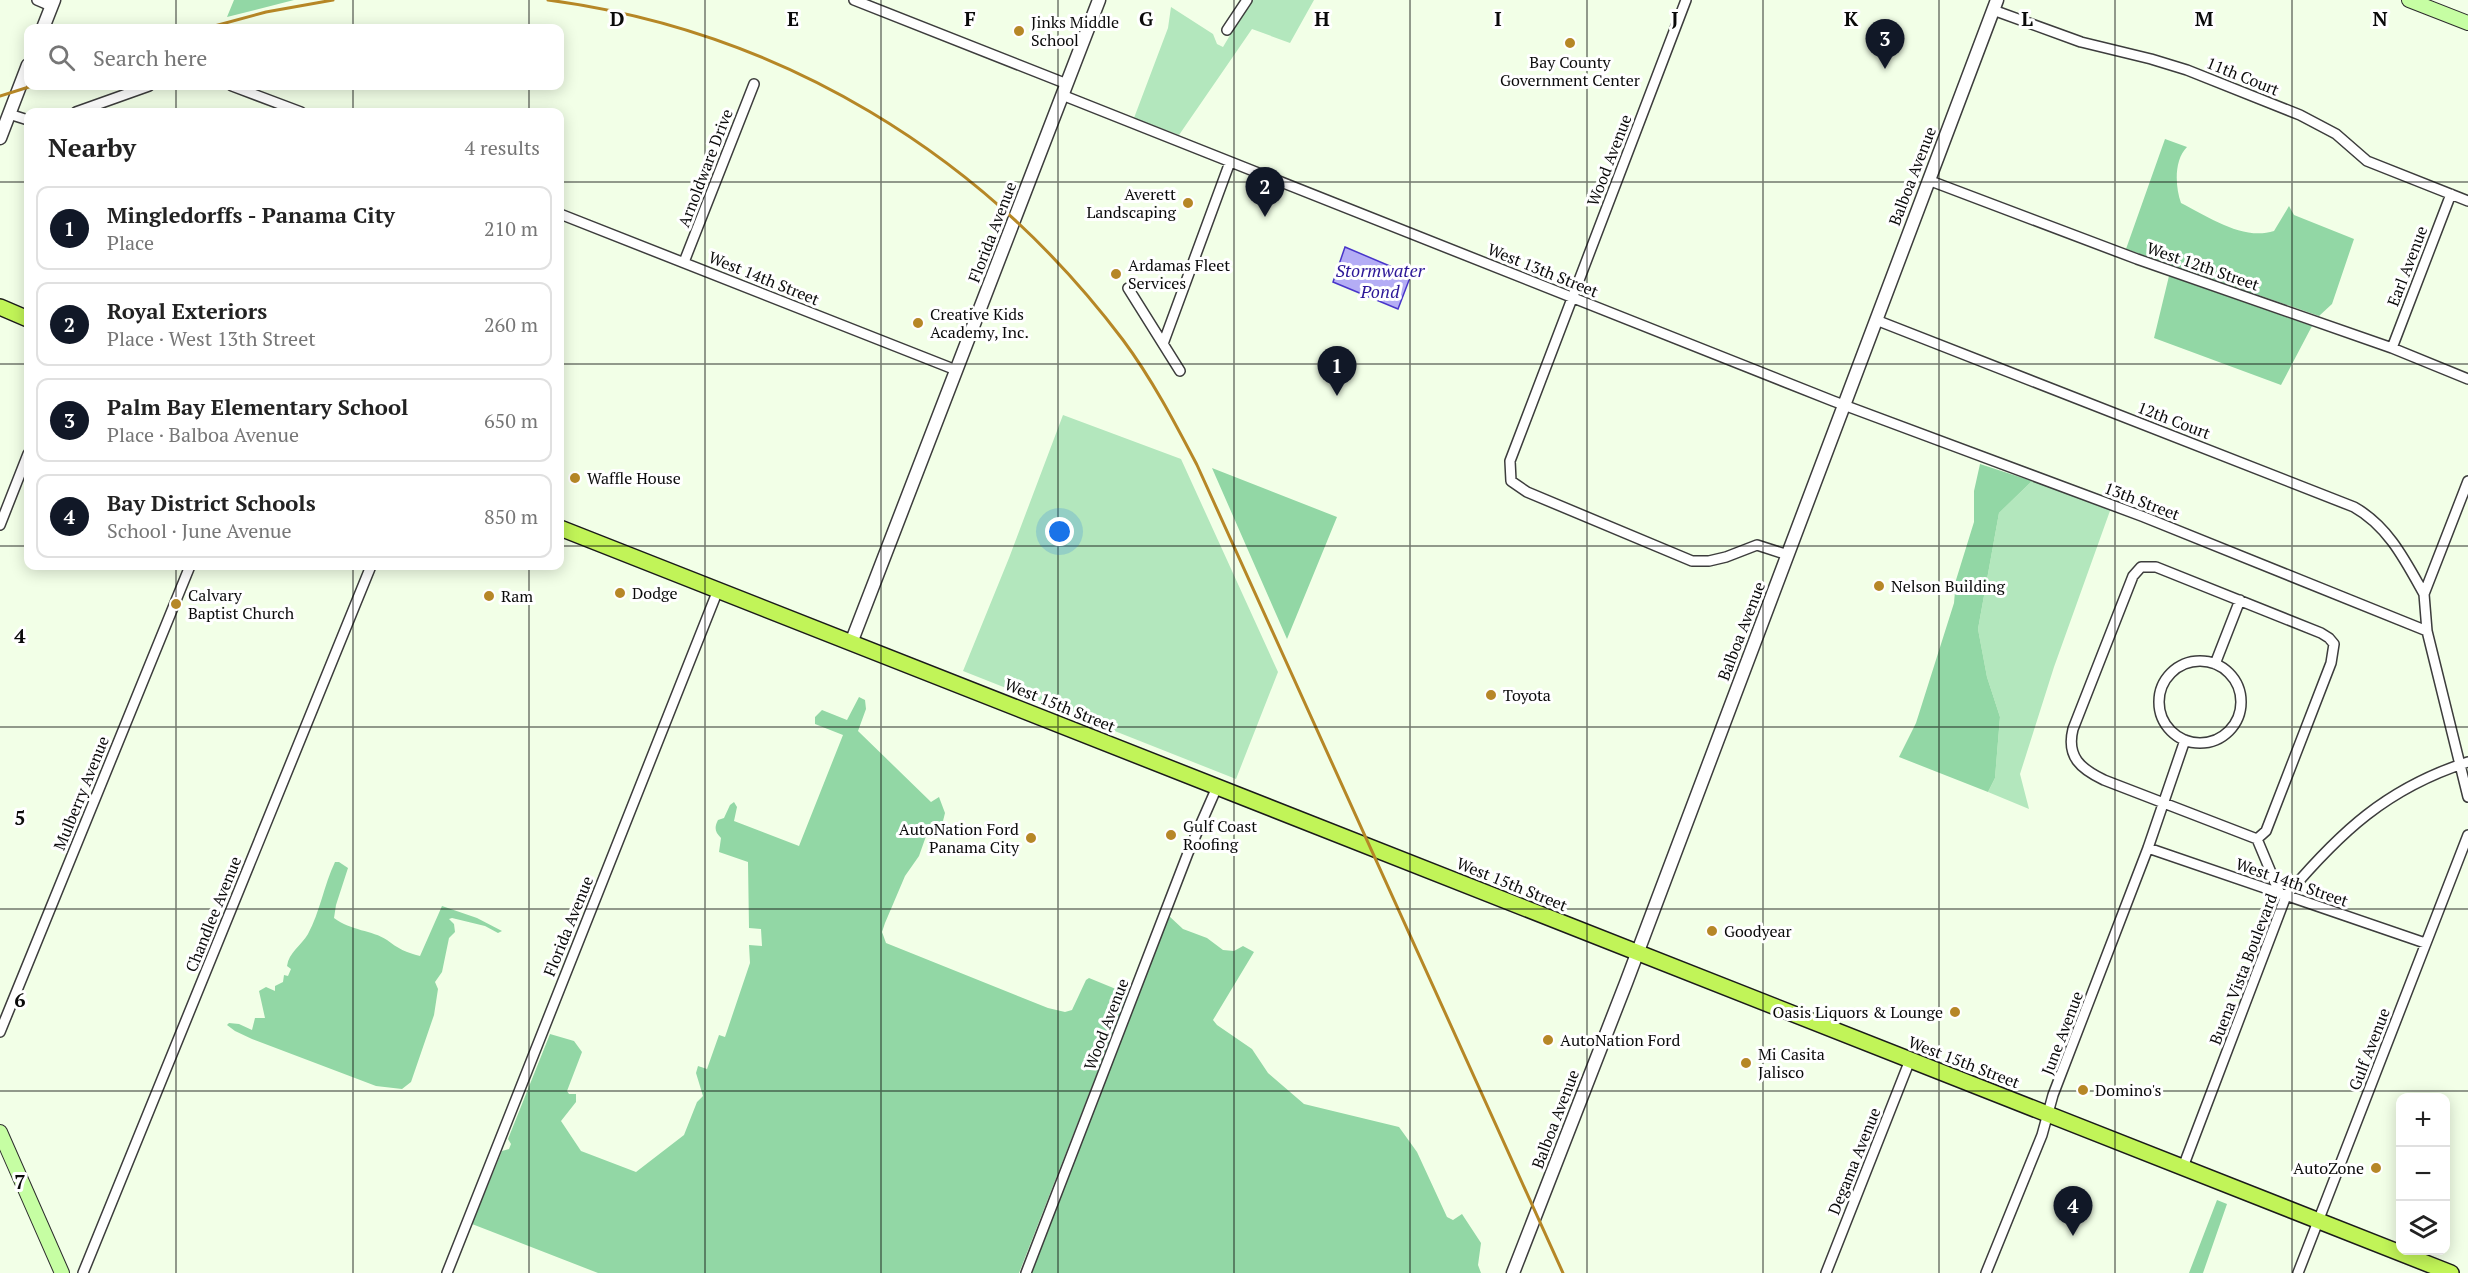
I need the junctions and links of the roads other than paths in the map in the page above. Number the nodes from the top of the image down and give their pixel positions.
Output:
1 (37, 0) edge
2 (854, 0) edge
3 (1099, 0) edge
4 (1247, 0) edge
5 (1686, 0) edge
6 (2409, 0) edge
7 (52, 3) edge
8 (1995, 5) edge
9 (2468, 23) edge
10 (44, 24) edge
11 (1227, 30) dead end
12 (24, 75) edge
13 (754, 84) dead end
14 (1065, 89) junction
15 (138, 90) edge
16 (243, 90) edge
17 (87, 108) edge
18 (290, 108) edge
19 (9, 114) junction
20 (24, 119) edge
21 (0, 138) edge
22 (1230, 162) junction
23 (1928, 180) junction
24 (2451, 194) junction
25 (2468, 201) edge
26 (564, 216) edge
27 (684, 262) junction
28 (1128, 288) dead end
29 (1573, 298) junction
30 (0, 308) edge
31 (24, 317) edge
32 (1876, 320) junction
33 (1163, 344) junction
34 (2392, 348) junction
35 (956, 370) junction
36 (1180, 371) dead end
37 (2468, 379) edge
38 (1844, 405) junction
39 (24, 464) edge
40 (2468, 481) edge
41 (0, 525) edge
42 (564, 530) edge
43 (1788, 555) junction
44 (188, 570) edge
45 (369, 570) edge
46 (718, 590) junction
47 (2424, 594) junction
48 (2240, 600) junction
49 (2427, 630) junction
50 (851, 643) junction
51 (2215, 664) junction
52 (2185, 740) junction
53 (2465, 763) edge
54 (1217, 787) junction
55 (2468, 796) edge
56 (2164, 803) junction
57 (2468, 835) edge
58 (2257, 839) junction
59 (2148, 848) junction
60 (2283, 895) junction
61 (2425, 943) junction
62 (1637, 953) junction
63 (0, 1032) edge
64 (1910, 1060) junction
65 (2048, 1114) junction
66 (0, 1132) edge
67 (2183, 1167) junction
68 (2319, 1221) junction
69 (62, 1273) edge
70 (83, 1273) edge
71 (447, 1273) edge
72 (1026, 1273) edge
73 (1513, 1273) edge
74 (1826, 1273) edge
75 (1986, 1273) edge
76 (2298, 1273) edge
77 (2451, 1273) edge

1 - 7 street
2 - 14 street, West 13th Street
3 - 14 street, Florida Avenue
4 - 11 street
5 - 29 street, Wood Avenue
6 - 9 main road
7 - 10 street
8 - 23 street, Balboa Avenue
8 - 24 street, 11th Court
12 - 19 street
13 - 27 street, Arnoldware Drive
14 - 22 street, West 13th Street
14 - 35 street, Florida Avenue
15 - 17 street
16 - 18 street
19 - 20 street
19 - 21 street
22 - 29 street, West 13th Street
22 - 33 street
23 - 32 street, Balboa Avenue
23 - 34 street, West 12th Street
24 - 25 street, 11th Court
24 - 34 street, Earl Avenue
26 - 27 street, West 14th Street
27 - 35 street, West 14th Street
28 - 33 street
29 - 38 street, West 13th Street
29 - 43 street, Wood Avenue
30 - 31 highway
32 - 38 street, Balboa Avenue
32 - 47 street, 12th Court
33 - 36 street
34 - 37 street, West 12th Street
35 - 50 street, Florida Avenue
38 - 43 street, Balboa Avenue
38 - 49 street, 13th Street
39 - 41 street
40 - 47 street
42 - 46 highway, West 15th Street
43 - 62 street, Balboa Avenue
44 - 63 street, Mulberry Avenue
45 - 70 street, Chandlee Avenue
46 - 50 highway, West 15th Street
46 - 71 street, Florida Avenue
47 - 49 street
48 - 51 street
48 - 56 street
48 - 58 street
49 - 53 street
50 - 54 highway, West 15th Street
51 - 52 street
51 - 52 street
52 - 56 street, June Avenue
53 - 55 street
53 - 60 street, Buena Vista Boulevard
54 - 62 highway, West 15th Street
54 - 72 street, Wood Avenue
56 - 58 street
56 - 59 street, June Avenue
57 - 61 street, Gulf Avenue
58 - 60 street
59 - 60 street, West 14th Street
59 - 65 street, June Avenue
60 - 61 street, West 14th Street
60 - 67 street, Buena Vista Boulevard
61 - 68 street, Gulf Avenue
62 - 64 highway, West 15th Street
62 - 73 street, Balboa Avenue
64 - 65 highway, West 15th Street
64 - 74 street, Degama Avenue
65 - 67 highway, West 15th Street
65 - 75 street, June Avenue
66 - 69 main road
67 - 68 highway, West 15th Street
68 - 76 street, Gulf Avenue
68 - 77 highway, West 15th Street

